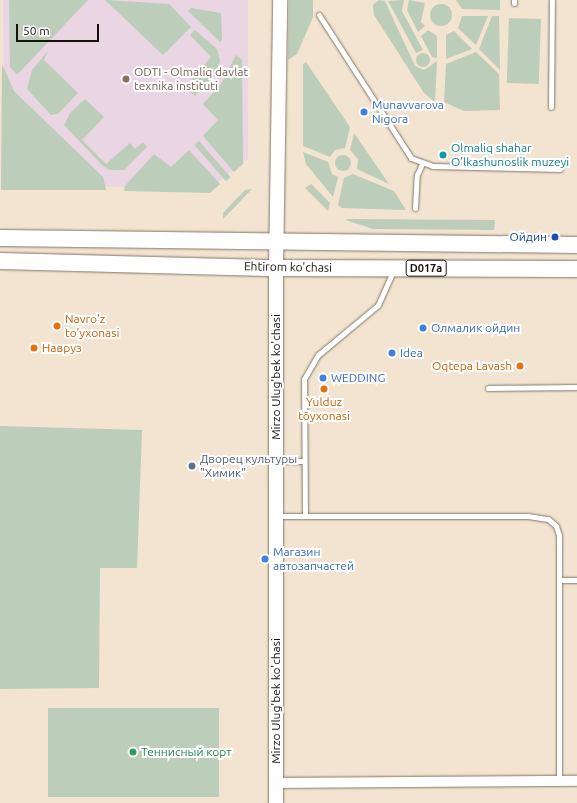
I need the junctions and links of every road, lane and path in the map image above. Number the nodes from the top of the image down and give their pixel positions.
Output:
1 (280, 0) edge
2 (552, 0) edge
3 (318, 15) dead end
4 (550, 107) dead end
5 (422, 164) junction
6 (560, 168) dead end
7 (415, 208) dead end
8 (0, 238) edge
9 (276, 244) junction
10 (577, 245) edge
11 (0, 261) edge
12 (276, 268) junction
13 (394, 268) junction
14 (577, 269) edge
15 (488, 388) dead end
16 (577, 388) edge
17 (276, 461) junction
18 (304, 461) junction
19 (276, 516) junction
20 (305, 516) junction
21 (559, 580) junction
22 (577, 580) edge
23 (559, 781) junction
24 (577, 781) edge
25 (276, 783) junction
26 (276, 803) edge

1 - 9 main road, Mirzo Ulug'bek ko'chasi
2 - 4 lane
3 - 5 lane
5 - 6 lane
5 - 7 lane
8 - 9 main road, Ehtirom ko'chasi / D017a
9 - 10 main road, Ehtirom ko'chasi / D017a
9 - 12 main road, Mirzo Ulug'bek ko'chasi
11 - 12 main road, Ehtirom ko'chasi / D017a
12 - 13 main road, Ehtirom ko'chasi / D017a
12 - 17 main road, Mirzo Ulug'bek ko'chasi
13 - 14 main road, Ehtirom ko'chasi / D017a
13 - 18 lane
15 - 16 lane
17 - 18 lane
17 - 19 main road, Mirzo Ulug'bek ko'chasi
18 - 20 lane
19 - 20 lane
19 - 25 main road, Mirzo Ulug'bek ko'chasi
20 - 21 lane
21 - 22 lane
21 - 23 lane
23 - 24 street
23 - 25 street
25 - 26 main road, Mirzo Ulug'bek ko'chasi

